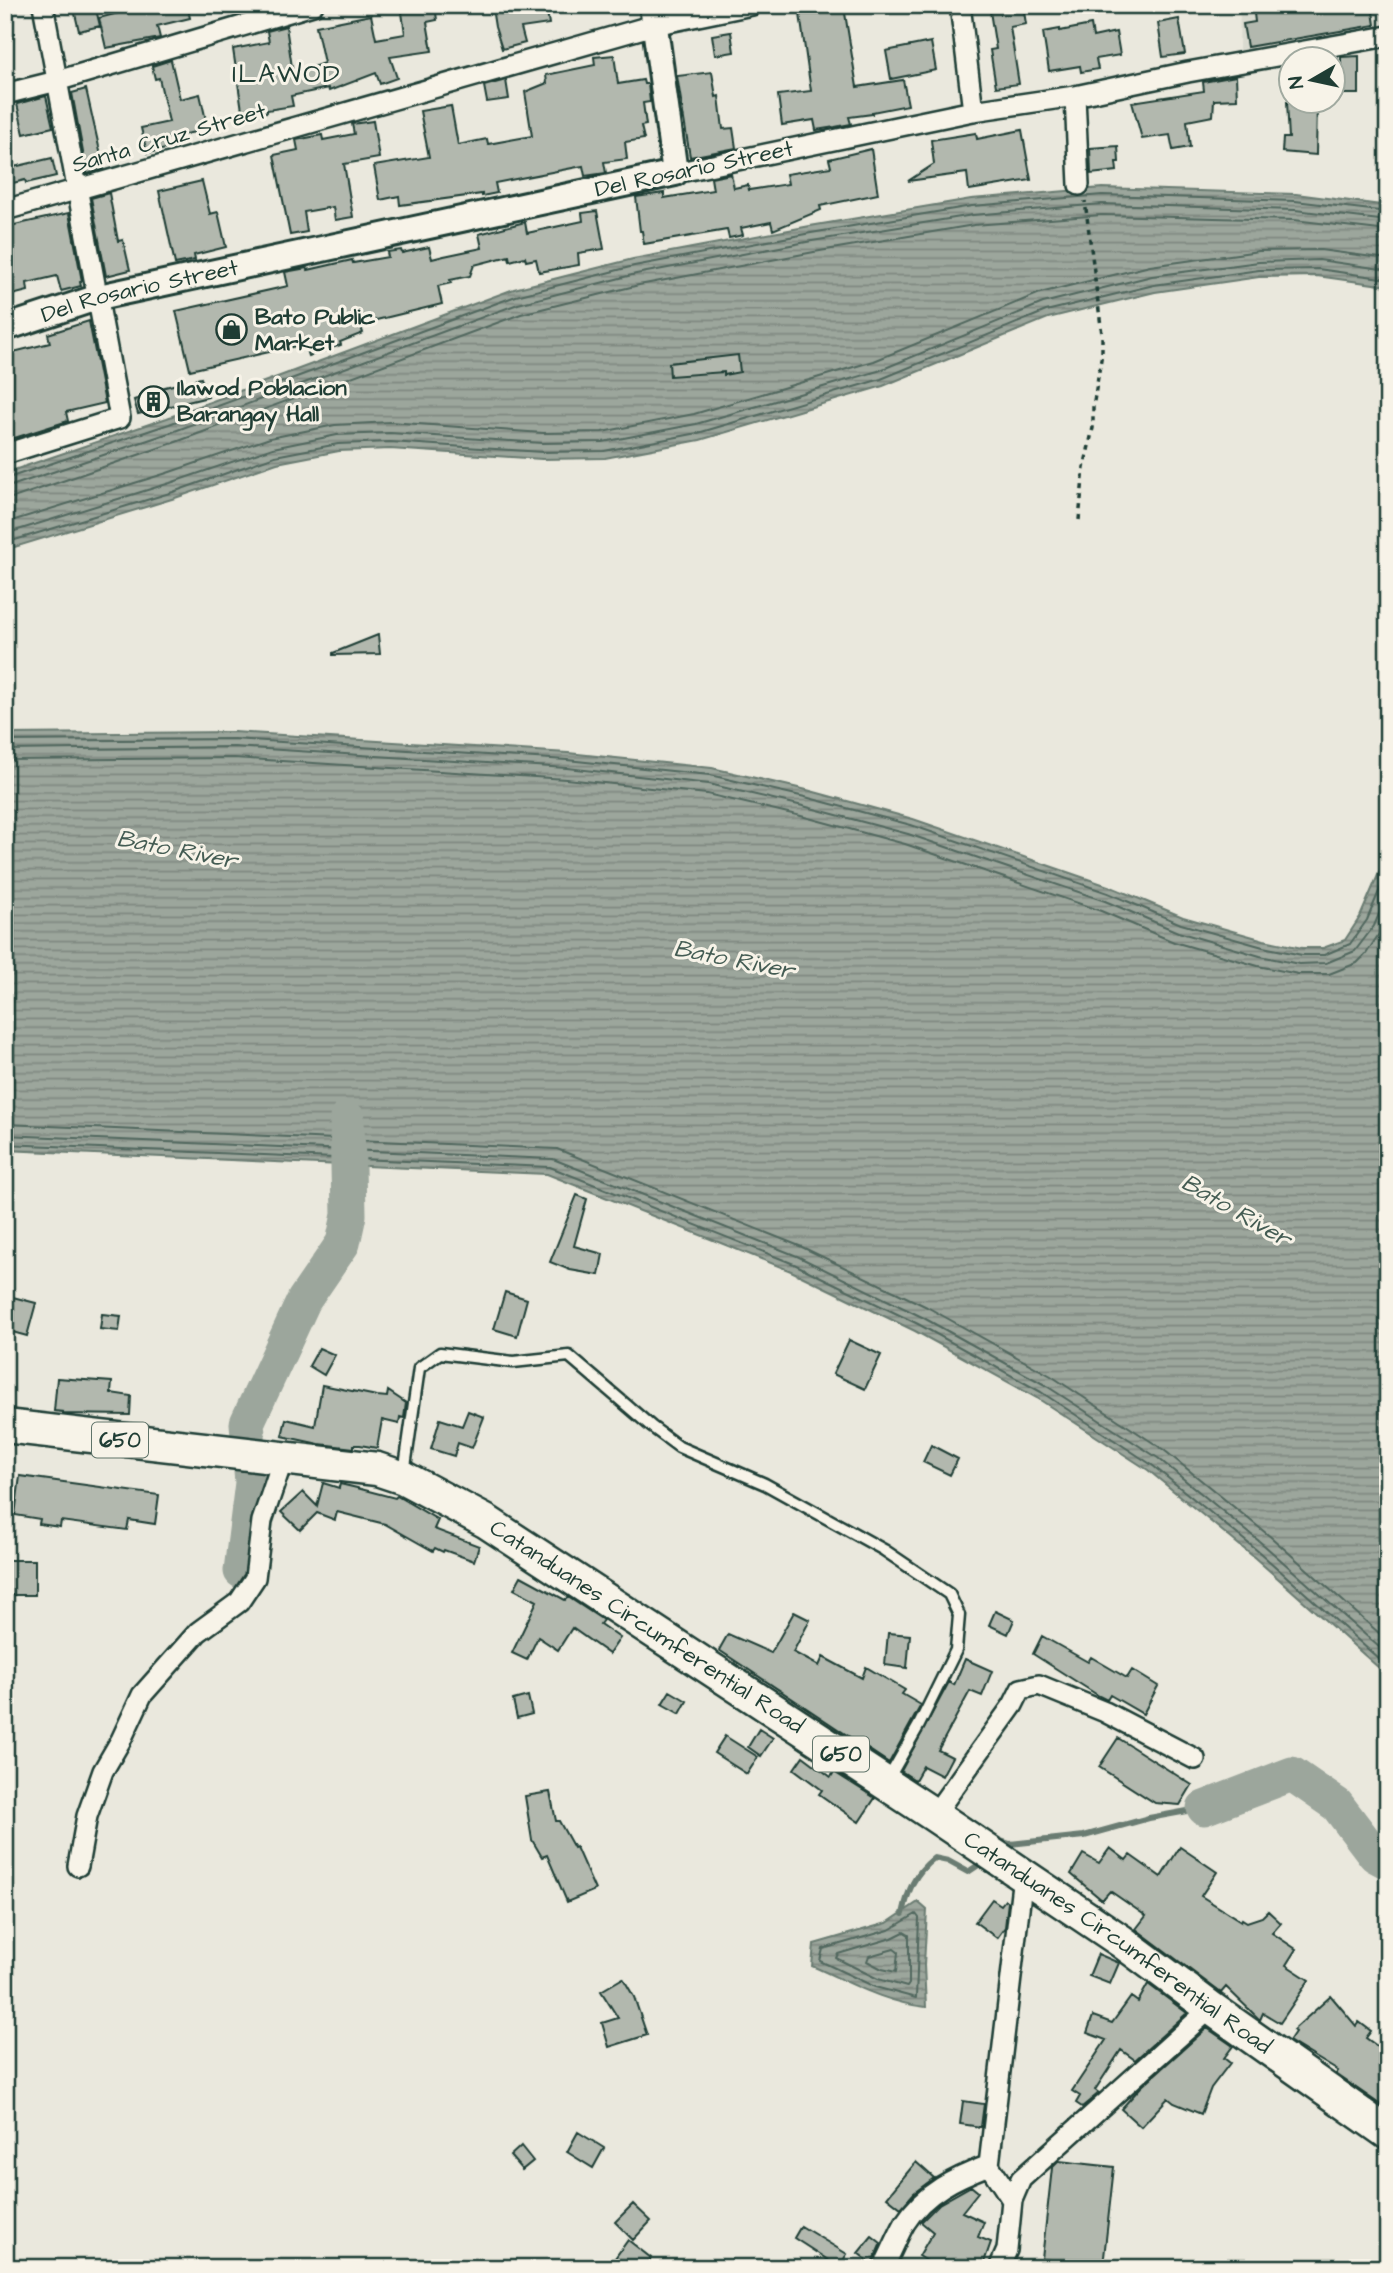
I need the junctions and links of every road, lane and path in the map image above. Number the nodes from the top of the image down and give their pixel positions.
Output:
1 (43, 5) edge
2 (313, 5) edge
3 (752, 5) edge
4 (960, 5) edge
5 (653, 15) edge
6 (1388, 36) edge
7 (57, 81) junction
8 (5, 94) edge
9 (1075, 96) junction
10 (973, 111) junction
11 (675, 173) junction
12 (1082, 189) joint
13 (78, 190) junction
14 (5, 210) edge
15 (99, 297) junction
16 (5, 328) edge
17 (5, 454) edge
18 (1079, 520) dead end
19 (5, 1426) edge
20 (259, 1457) junction
21 (404, 1478) junction
22 (1195, 1759) dead end
23 (886, 1783) junction
24 (934, 1815) junction
25 (78, 1866) dead end
26 (1023, 1875) junction
27 (1211, 2008) junction
28 (1388, 2133) edge
29 (989, 2165) junction
30 (1012, 2200) junction
31 (883, 2268) edge
32 (999, 2268) edge

1 - 7 street
2 - 7 street
3 - 5 street, Santa Cruz Street
4 - 10 street
5 - 11 street
5 - 13 street, Santa Cruz Street
6 - 9 street, Del Rosario Street
7 - 8 street
7 - 13 street
9 - 10 street, Del Rosario Street
9 - 12 street
10 - 11 street, Del Rosario Street
11 - 15 street, Del Rosario Street
12 - 18 path
13 - 14 street, Santa Cruz Street
13 - 15 street
15 - 16 street, Del Rosario Street
15 - 17 street
19 - 20 main road, Catanduanes Circumferential Road / 650
20 - 21 main road, Catanduanes Circumferential Road / 650
20 - 25 street
21 - 23 main road, Catanduanes Circumferential Road / 650
21 - 23 lane
22 - 24 street
23 - 24 main road, Catanduanes Circumferential Road / 650
24 - 26 main road, Catanduanes Circumferential Road / 650
26 - 27 main road, Catanduanes Circumferential Road / 650
26 - 29 street
27 - 28 main road, Catanduanes Circumferential Road / 650
27 - 30 street
29 - 30 street
29 - 31 street
30 - 32 street

